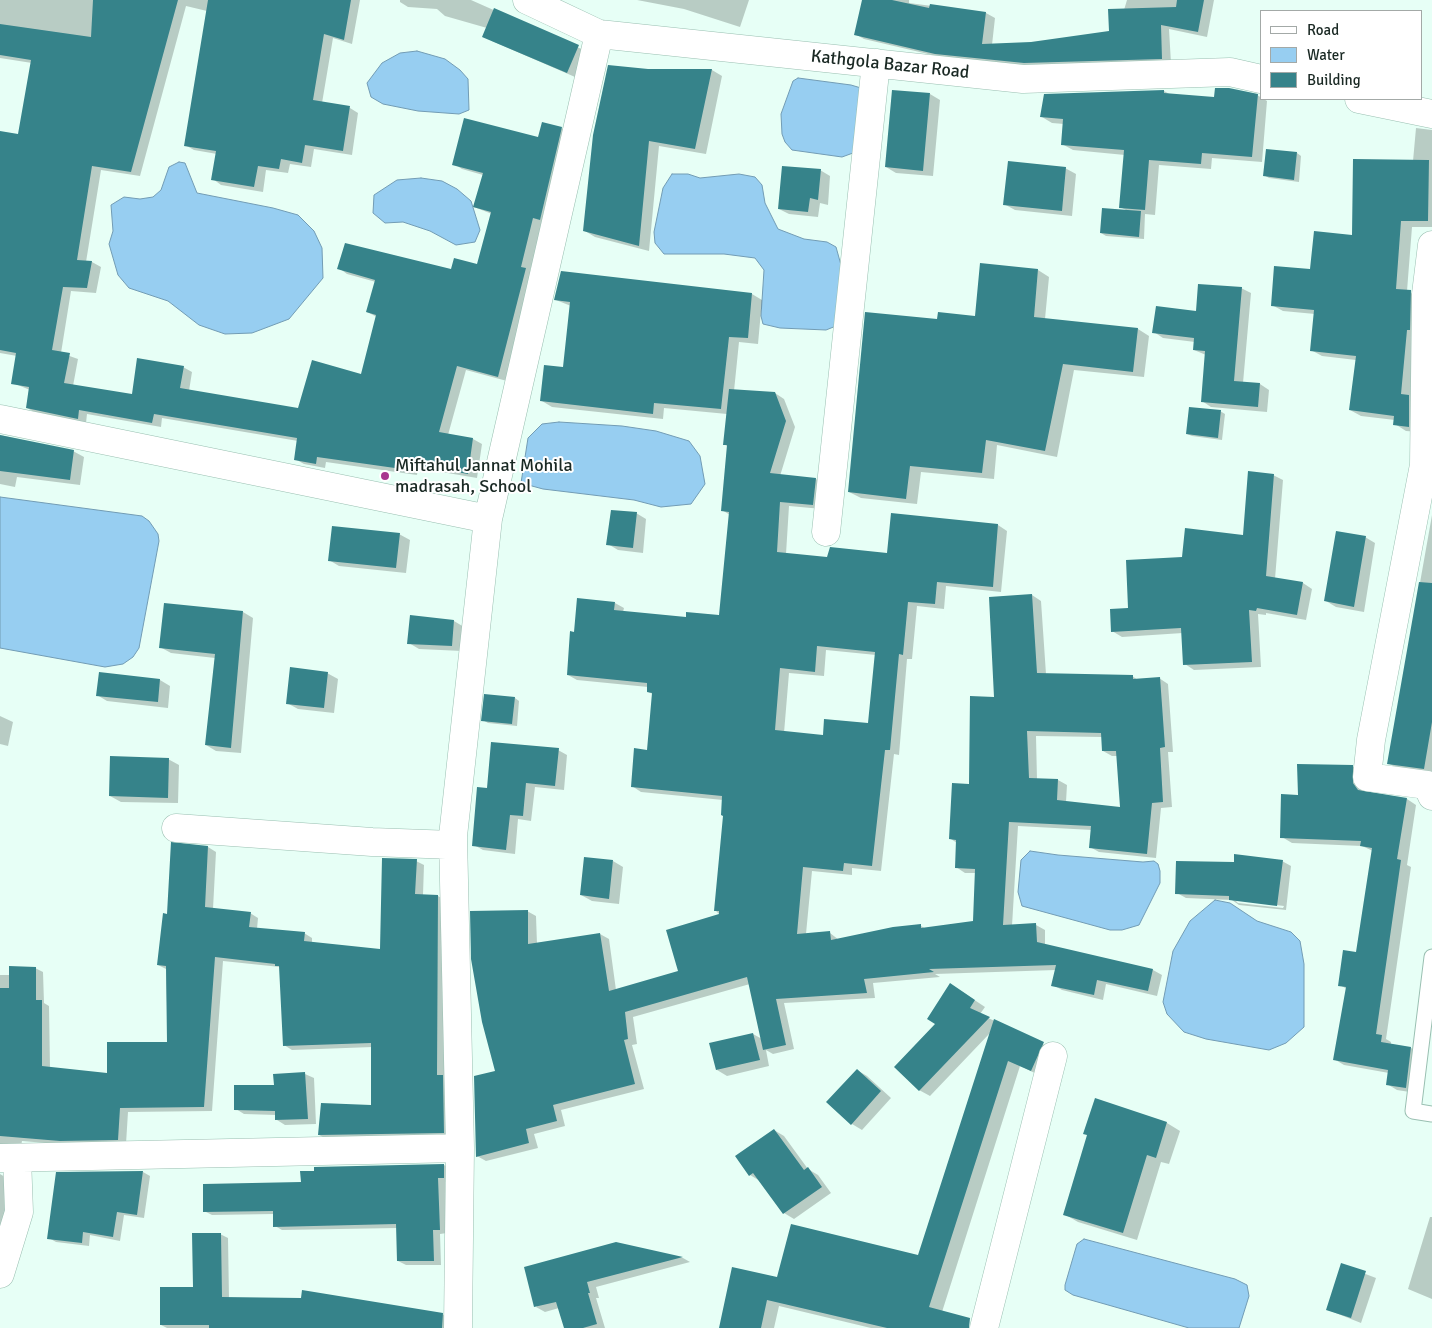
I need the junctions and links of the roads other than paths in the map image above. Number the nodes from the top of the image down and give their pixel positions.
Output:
1 (528, 0) edge
2 (599, 34) junction
3 (876, 63) junction
4 (1260, 79) edge
5 (1363, 100) edge
6 (1432, 114) edge
7 (1432, 245) edge
8 (0, 419) edge
9 (1426, 491) edge
10 (488, 519) junction
11 (826, 532) dead end
12 (1432, 796) edge
13 (176, 828) dead end
14 (453, 845) junction
15 (1432, 957) edge
16 (1053, 1056) dead end
17 (1432, 1114) edge
18 (460, 1148) junction
19 (8, 1158) edge
20 (0, 1274) edge
21 (458, 1328) edge
22 (984, 1328) edge

1 - 2 street, Kathgola Bazar Road
2 - 3 street, Kathgola Bazar Road
2 - 10 street
3 - 4 street, Kathgola Bazar Road
3 - 11 street
5 - 6 street
7 - 9 street
8 - 10 street
9 - 12 street
10 - 14 street
13 - 14 street
14 - 18 street
15 - 17 lane
16 - 22 street
18 - 19 street
18 - 21 street
19 - 20 street

